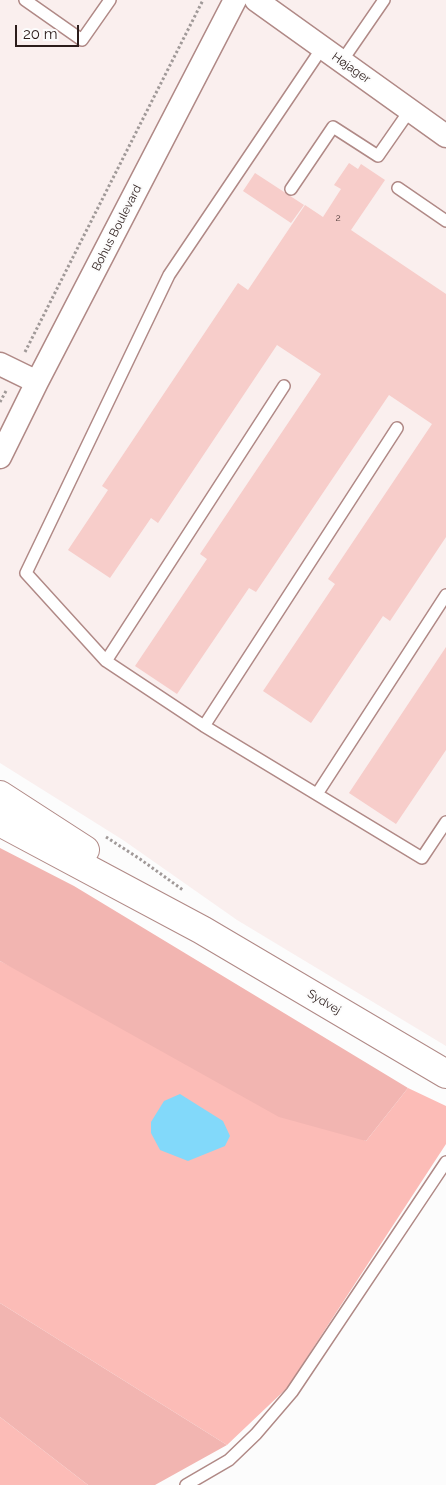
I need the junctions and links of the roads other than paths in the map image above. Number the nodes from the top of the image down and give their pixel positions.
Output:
1 (25, 0) edge
2 (110, 0) edge
3 (235, 0) edge
4 (256, 0) edge
5 (384, 0) edge
6 (322, 48) junction
7 (342, 61) junction
8 (410, 110) junction
9 (446, 136) edge
10 (398, 188) dead end
11 (291, 189) dead end
12 (446, 221) edge
13 (8, 367) edge
14 (37, 382) junction
15 (284, 386) dead end
16 (398, 428) dead end
17 (0, 457) edge
18 (446, 595) edge
19 (106, 661) junction
20 (204, 726) junction
21 (317, 794) junction
22 (0, 796) edge
23 (0, 822) edge
24 (446, 822) edge
25 (202, 930) junction
26 (446, 1074) edge
27 (446, 1162) edge
28 (186, 1485) edge

1 - 2 lane
3 - 14 street, Bohus Boulevard
4 - 6 street, Højager
5 - 7 lane
6 - 7 street, Højager
6 - 19 lane
7 - 8 street, Højager
8 - 9 street, Højager
8 - 11 lane
10 - 12 lane
13 - 14 street
14 - 17 street, Bohus Boulevard
15 - 19 lane
16 - 20 lane
18 - 21 lane
19 - 20 lane
20 - 21 lane
21 - 24 lane
22 - 25 main road, Sydvej
23 - 25 main road, Sydvej
25 - 26 main road, Sydvej
27 - 28 lane

